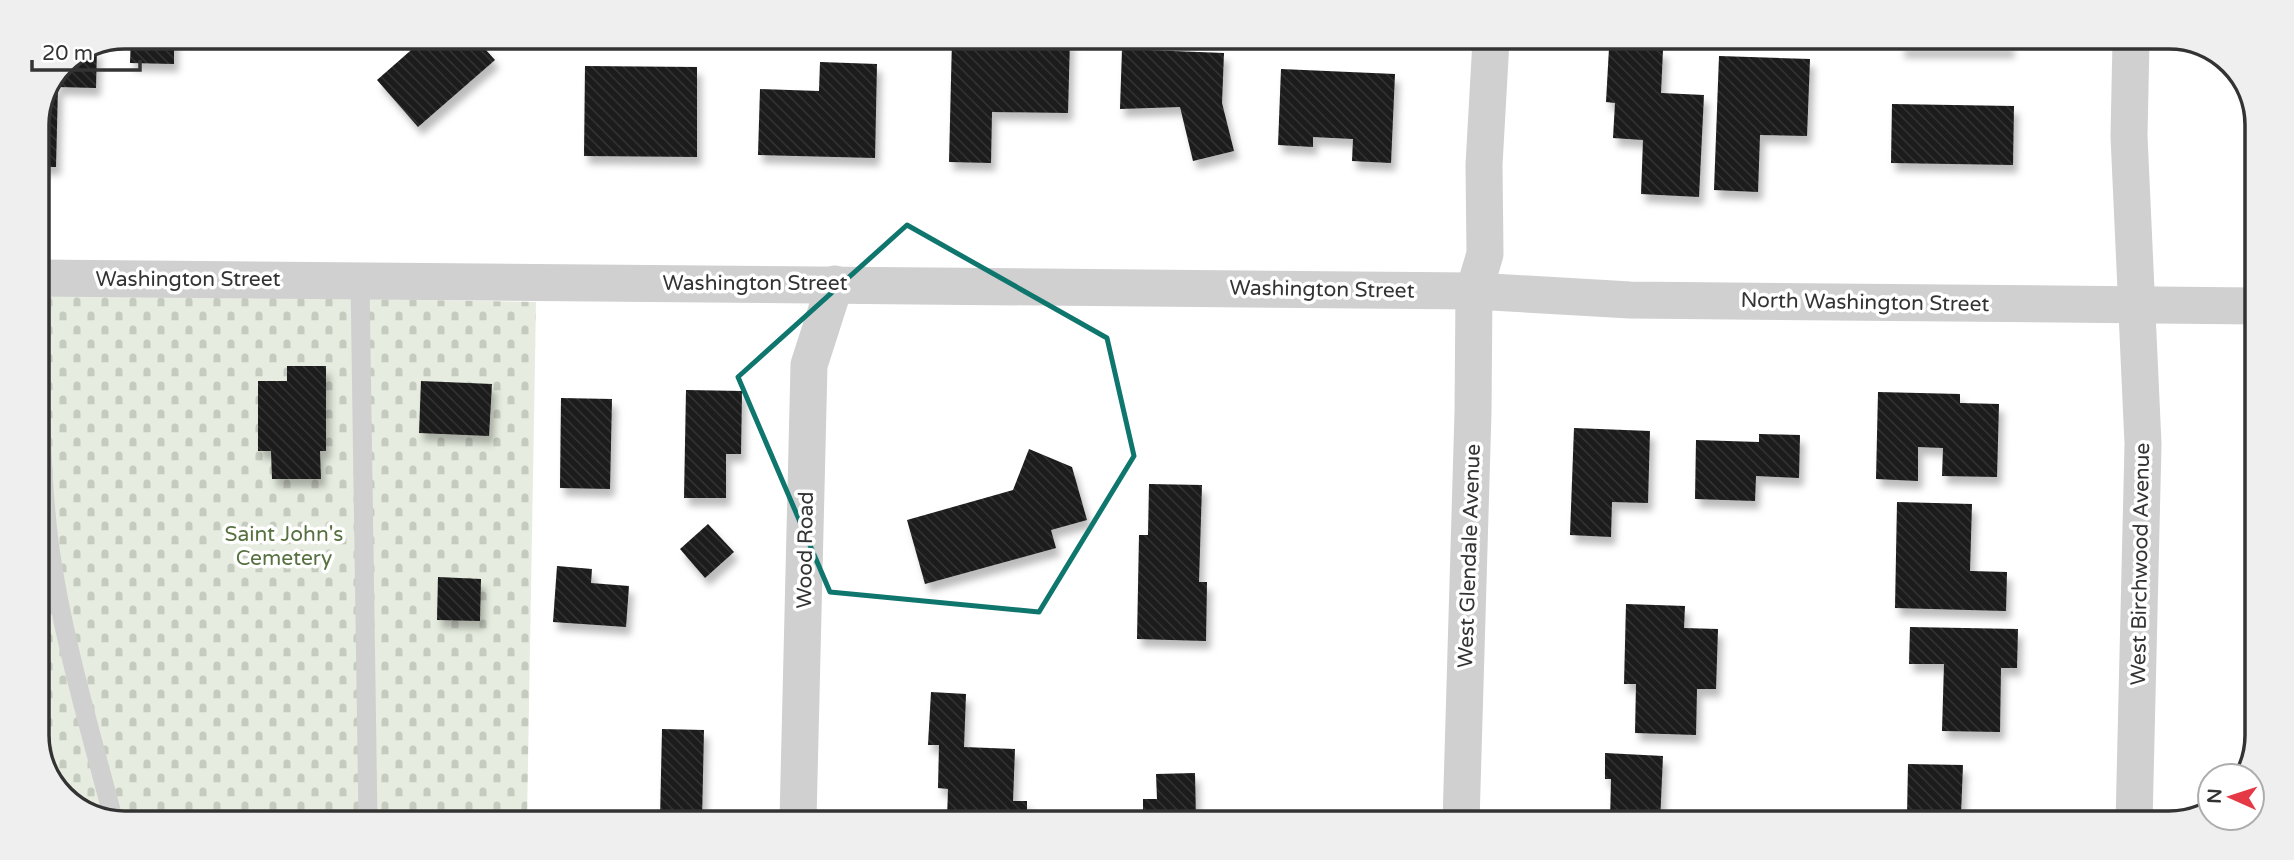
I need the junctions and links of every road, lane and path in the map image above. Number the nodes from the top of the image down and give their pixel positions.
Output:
1 (1490, 49) edge
2 (2132, 49) edge
3 (49, 278) edge
4 (360, 281) junction
5 (835, 284) junction
6 (1474, 291) junction
7 (2137, 305) junction
8 (2245, 306) edge
9 (49, 538) edge
10 (111, 810) edge
11 (369, 811) edge
12 (798, 811) edge
13 (1461, 811) edge
14 (2134, 811) edge

1 - 6 street, West Glendale Avenue
2 - 7 street, West Birchwood Avenue
3 - 4 street, Washington Street
4 - 5 street, Washington Street
4 - 11 lane
5 - 6 street, Washington Street
5 - 12 street, Wood Road
6 - 7 street, North Washington Street
6 - 13 street, West Glendale Avenue
7 - 8 street, North Washington Street
7 - 14 street, West Birchwood Avenue
9 - 10 lane

